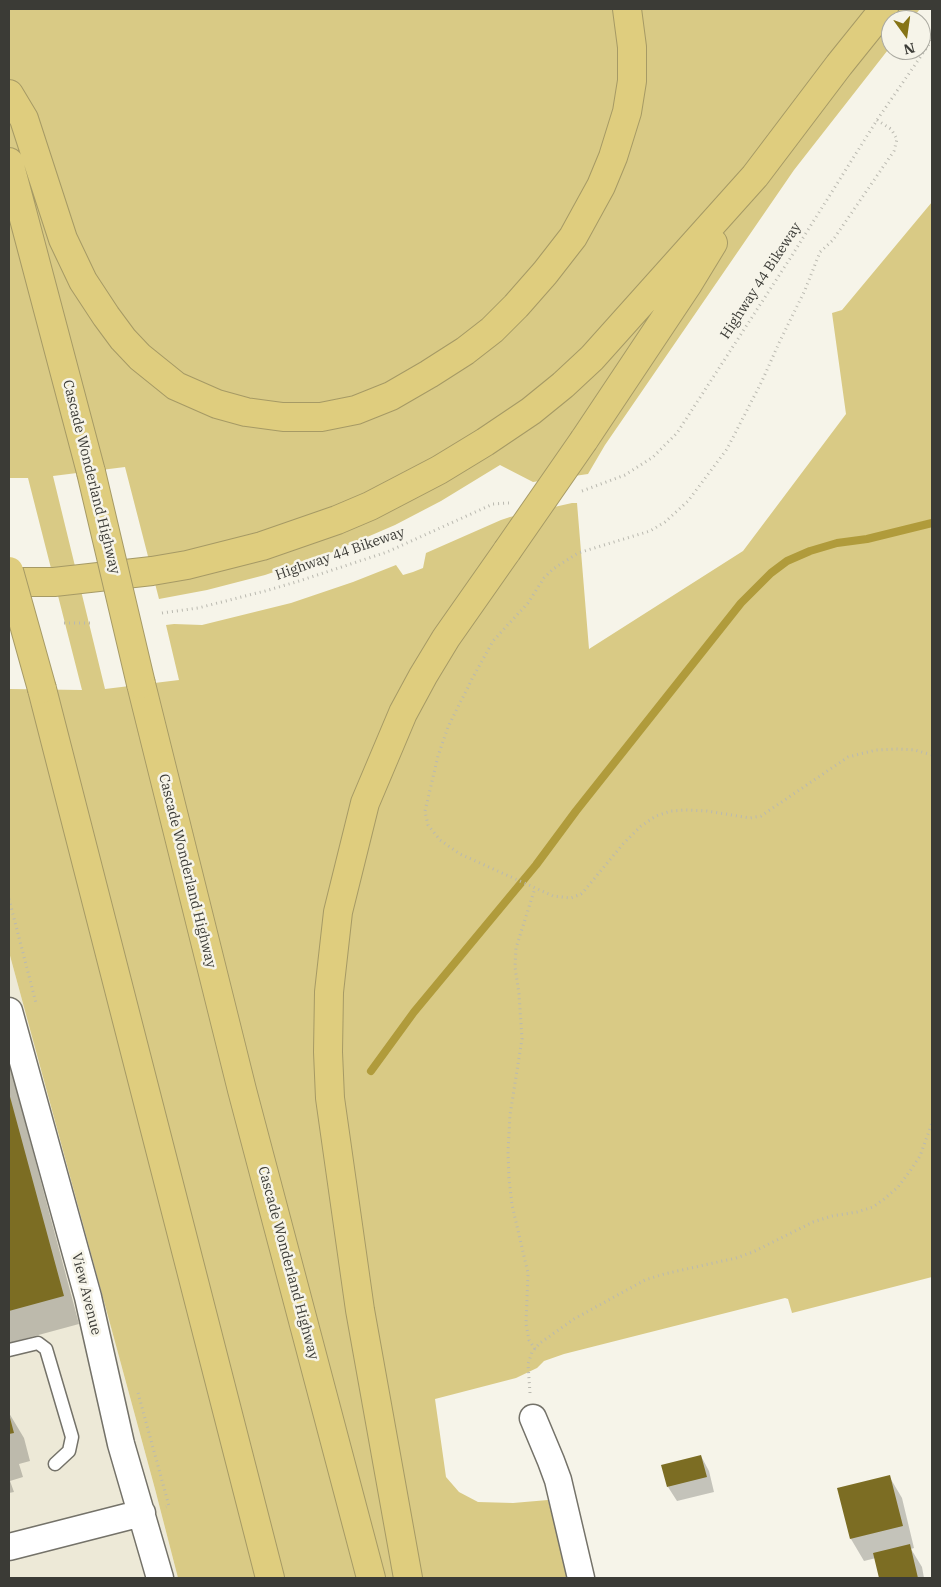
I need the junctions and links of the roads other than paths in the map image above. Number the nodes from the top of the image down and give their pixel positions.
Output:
1 (627, 9) edge
2 (884, 9) edge
3 (9, 94) edge
4 (9, 162) edge
5 (755, 176) junction
6 (9, 571) edge
7 (9, 582) edge
8 (9, 1010) edge
9 (9, 1350) edge
10 (533, 1418) road end
11 (55, 1464) dead end
12 (142, 1513) junction
13 (9, 1547) edge
14 (160, 1578) edge
15 (270, 1578) edge
16 (371, 1578) edge
17 (408, 1578) edge
18 (581, 1578) edge

1 - 3 highway
2 - 5 highway
4 - 16 highway, Cascade Wonderland Highway, bridge
5 - 7 highway
5 - 17 highway, bridge
6 - 15 highway, bridge
8 - 12 street, View Avenue
9 - 11 lane
10 - 18 street
12 - 13 street
12 - 14 street, View Avenue

